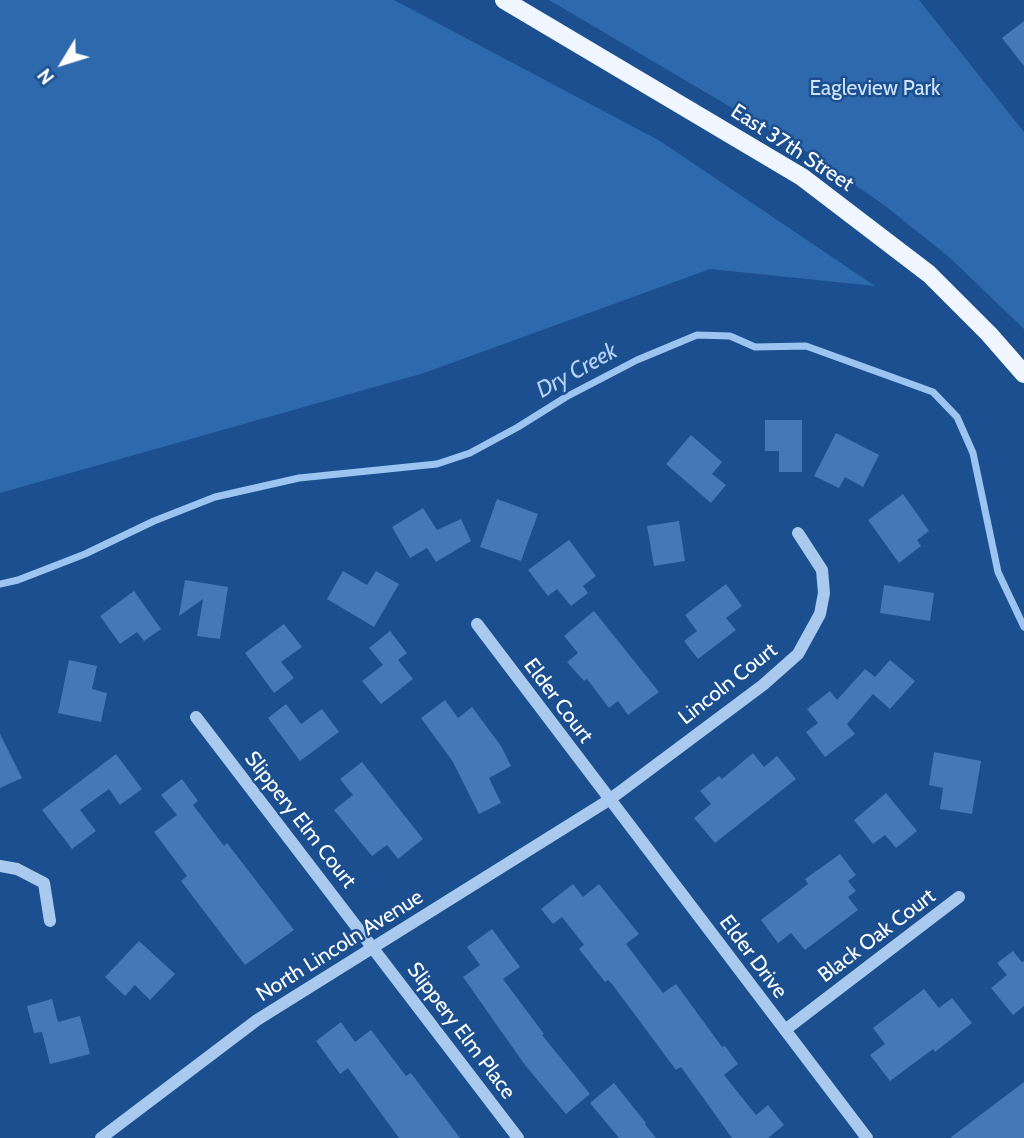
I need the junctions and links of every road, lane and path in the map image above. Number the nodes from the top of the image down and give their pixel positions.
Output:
1 (504, 0) edge
2 (1024, 374) edge
3 (798, 533) dead end
4 (477, 624) dead end
5 (196, 717) dead end
6 (609, 800) junction
7 (0, 866) edge
8 (959, 897) dead end
9 (50, 921) dead end
10 (373, 947) junction
11 (785, 1031) junction
12 (101, 1138) edge
13 (518, 1138) edge
14 (866, 1138) edge

1 - 2 main road, East 37th Street
3 - 6 street, Lincoln Court
4 - 6 street, Elder Court
5 - 10 street, Slippery Elm Court
6 - 10 street, North Lincoln Avenue
6 - 11 street, Elder Drive
7 - 9 street
8 - 11 street, Black Oak Court
10 - 12 street, North Lincoln Avenue
10 - 13 street, Slippery Elm Place
11 - 14 street, Elder Drive

